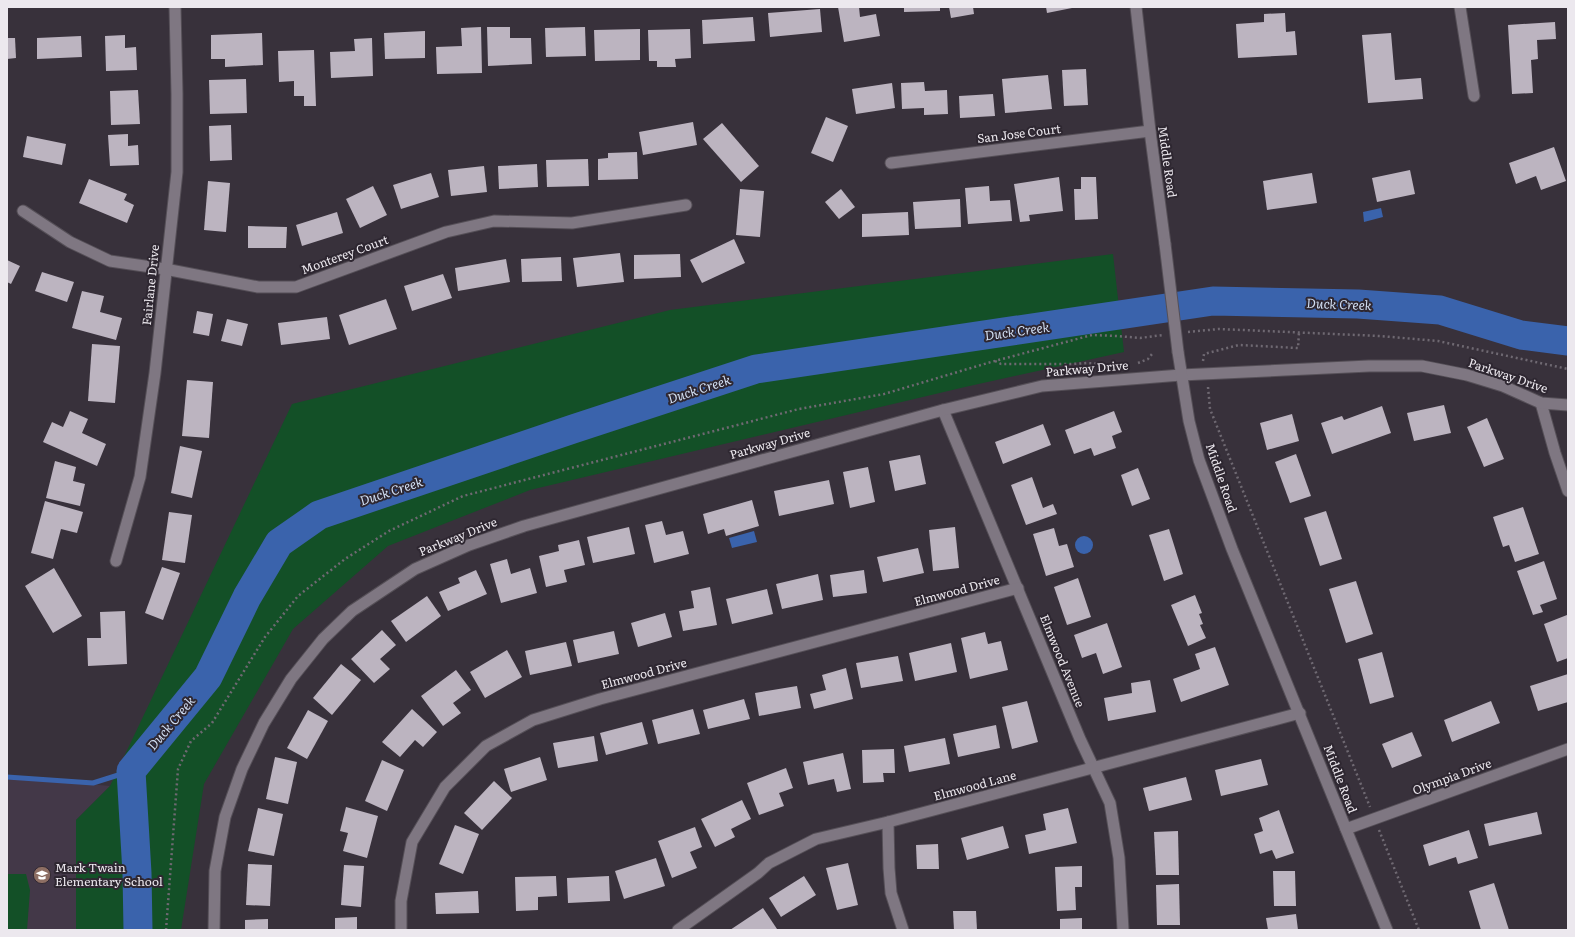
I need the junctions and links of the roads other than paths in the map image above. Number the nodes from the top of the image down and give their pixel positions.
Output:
1 (175, 7) edge
2 (1136, 7) edge
3 (1460, 7) edge
4 (1474, 96) dead end
5 (1150, 131) junction
6 (891, 163) dead end
7 (686, 205) dead end
8 (23, 211) dead end
9 (165, 269) junction
10 (1181, 375) junction
11 (1541, 403) junction
12 (1568, 405) edge
13 (943, 410) junction
14 (1568, 491) edge
15 (116, 561) dead end
16 (1018, 588) junction
17 (1300, 713) junction
18 (1568, 749) edge
19 (1094, 768) junction
20 (888, 822) junction
21 (1346, 829) junction
22 (214, 930) edge
23 (401, 930) edge
24 (678, 930) edge
25 (903, 930) edge
26 (1122, 930) edge
27 (1387, 930) edge

1 - 9 street, Fairlane Drive
2 - 5 street, Middle Road
3 - 4 street
5 - 6 street, San Jose Court
5 - 10 street, Middle Road, bridge
7 - 9 street, Monterey Court
8 - 9 street, Monterey Court
9 - 15 street, Fairlane Drive
10 - 11 street, Parkway Drive
10 - 13 street, Parkway Drive
10 - 17 street, Middle Road
11 - 12 street, Parkway Drive
11 - 14 street
13 - 16 street, Elmwood Avenue
13 - 22 street, Parkway Drive
16 - 19 street, Elmwood Avenue
16 - 23 street, Elmwood Drive
17 - 19 street, Elmwood Lane
17 - 21 street, Middle Road
18 - 21 street, Olympia Drive
19 - 20 street, Elmwood Lane
19 - 26 street, Elmwood Avenue
20 - 24 street, Elmwood Lane
20 - 25 street
21 - 27 street, Middle Road

